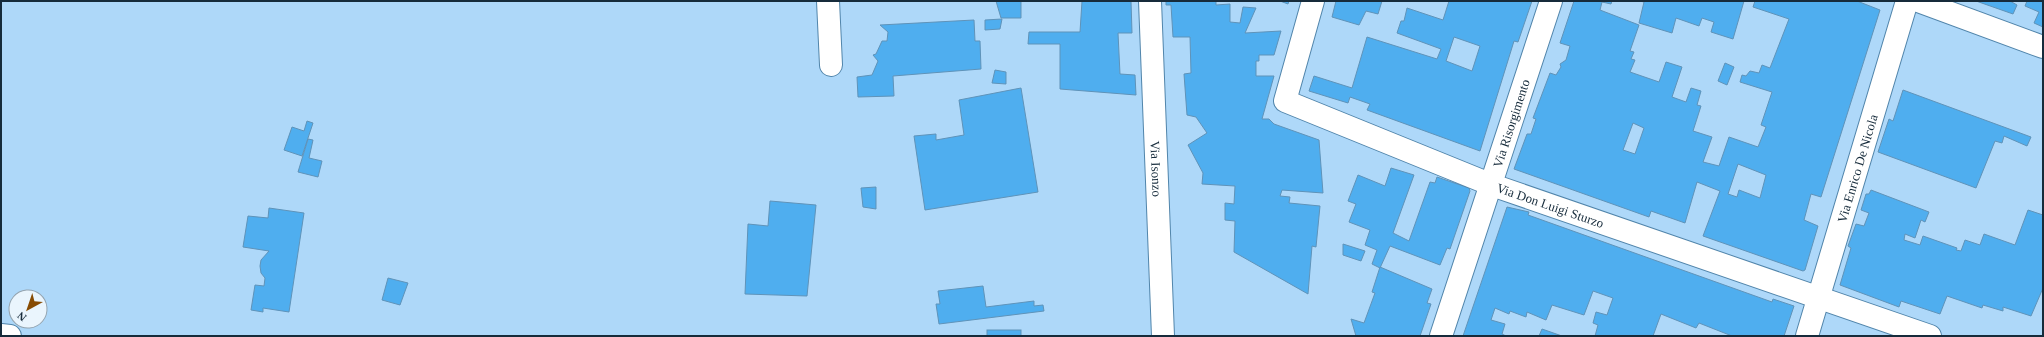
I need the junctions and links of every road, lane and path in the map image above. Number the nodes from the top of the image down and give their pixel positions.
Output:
1 (828, 1) edge
2 (1150, 1) edge
3 (1313, 1) edge
4 (1551, 1) edge
5 (1907, 1) edge
6 (1918, 1) edge
7 (2043, 47) edge
8 (831, 65) dead end
9 (1492, 185) junction
10 (1819, 298) junction
11 (1, 335) edge
12 (10, 336) edge
13 (1163, 336) edge
14 (1441, 336) edge
15 (1807, 336) edge
16 (1930, 336) edge

1 - 8 street
2 - 13 street, Via Isonzo
3 - 9 street, Via Don Luigi Sturzo
4 - 9 street, Via Risorgimento
5 - 10 street, Via Enrico De Nicola
6 - 7 street
9 - 10 street, Via Don Luigi Sturzo
9 - 14 street, Via Risorgimento
10 - 15 street, Via Enrico De Nicola
10 - 16 street, Via Don Luigi Sturzo
11 - 12 street

